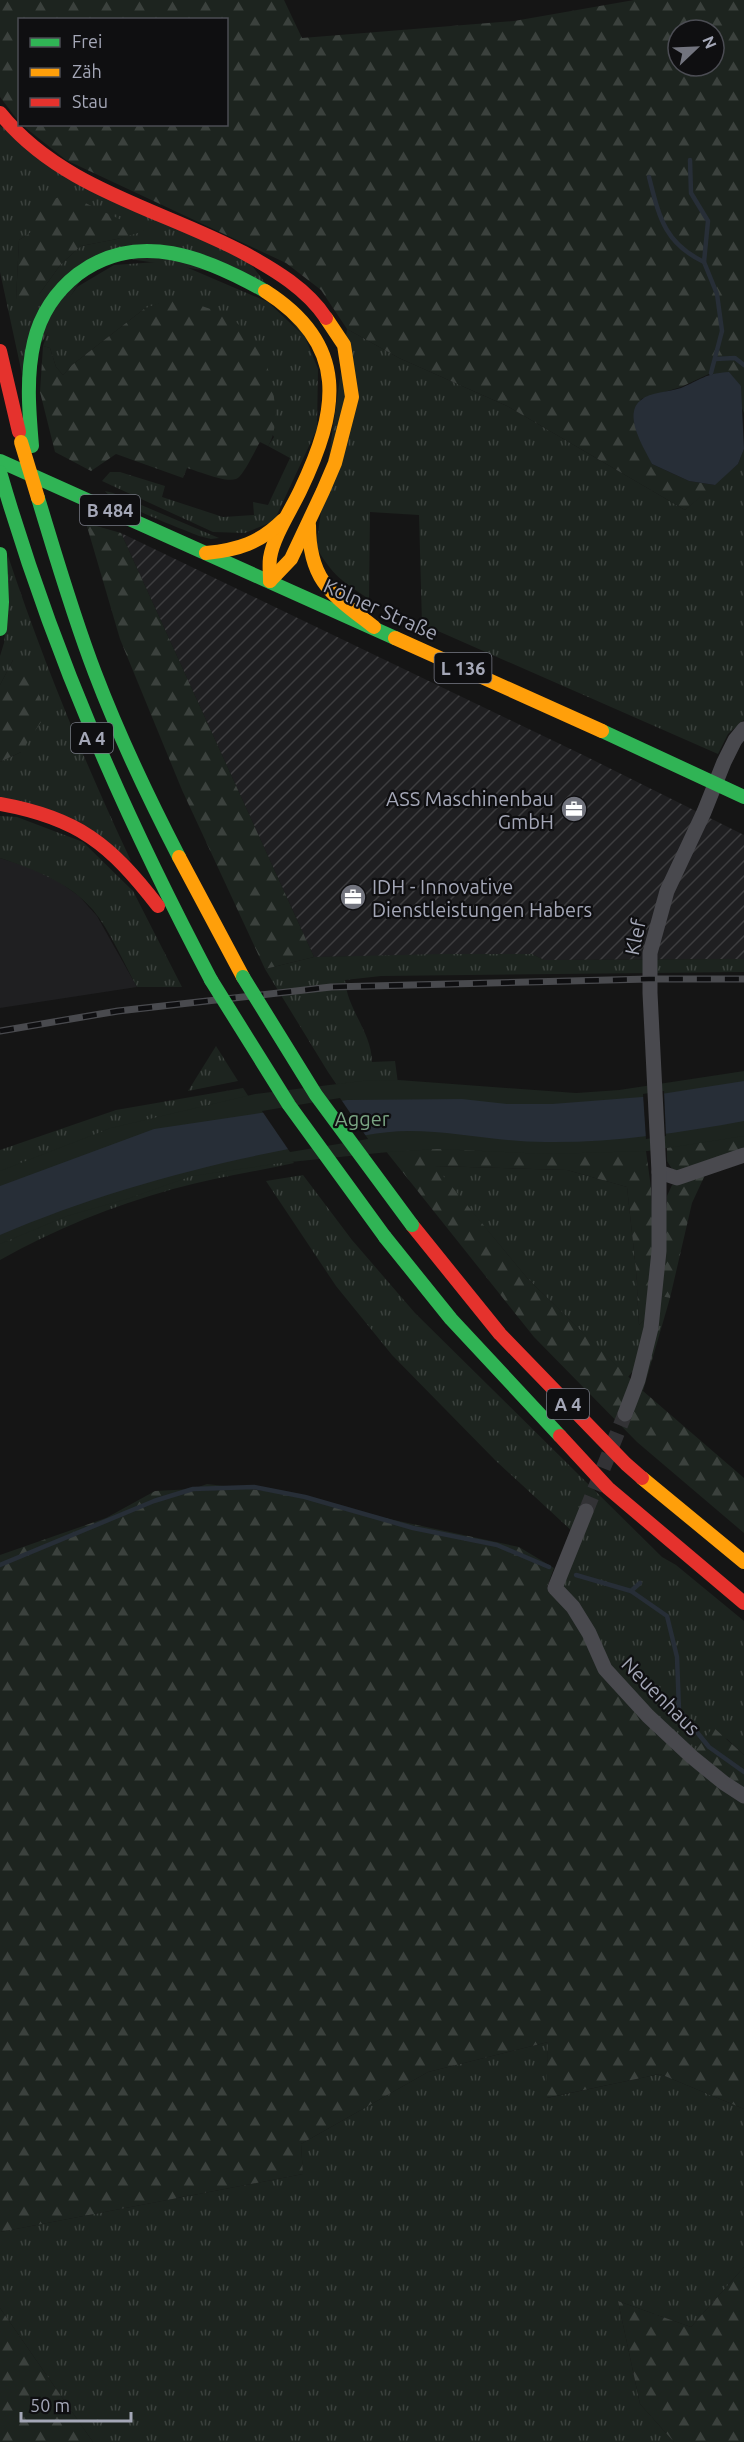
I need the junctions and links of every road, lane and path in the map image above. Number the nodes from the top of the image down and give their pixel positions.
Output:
1 (0, 113) edge
2 (0, 351) edge
3 (27, 444) junction
4 (0, 460) edge
5 (2, 478) edge
6 (289, 515) junction
7 (309, 521) junction
8 (206, 553) junction
9 (0, 554) edge
10 (270, 581) junction
11 (374, 627) junction
12 (0, 629) edge
13 (744, 729) edge
14 (715, 783) junction
15 (744, 797) edge
16 (0, 804) edge
17 (211, 980) junction
18 (744, 1155) edge
19 (659, 1172) junction
20 (625, 1414) tunnel mouth
21 (586, 1511) tunnel mouth
22 (744, 1562) edge
23 (744, 1603) edge
24 (744, 1796) edge

1 - 7 main road
2 - 3 main road
3 - 6 main road
3 - 22 main road, A 4, bridge
4 - 8 main road, Kölner Straße / B 484
5 - 17 main road, A 4
6 - 8 main road
6 - 10 main road
7 - 10 main road
7 - 11 main road
8 - 10 main road, Kölner Straße / B 484
9 - 12 main road
10 - 11 main road, Kölner Straße / L 136
11 - 14 main road, Kölner Straße / L 136
13 - 14 street, Klef
14 - 15 main road, Kölner Straße / L 136
14 - 19 street, Klef
16 - 17 main road
17 - 23 main road, A 4, bridge
18 - 19 street
19 - 20 street
21 - 24 street, Neuenhaus

